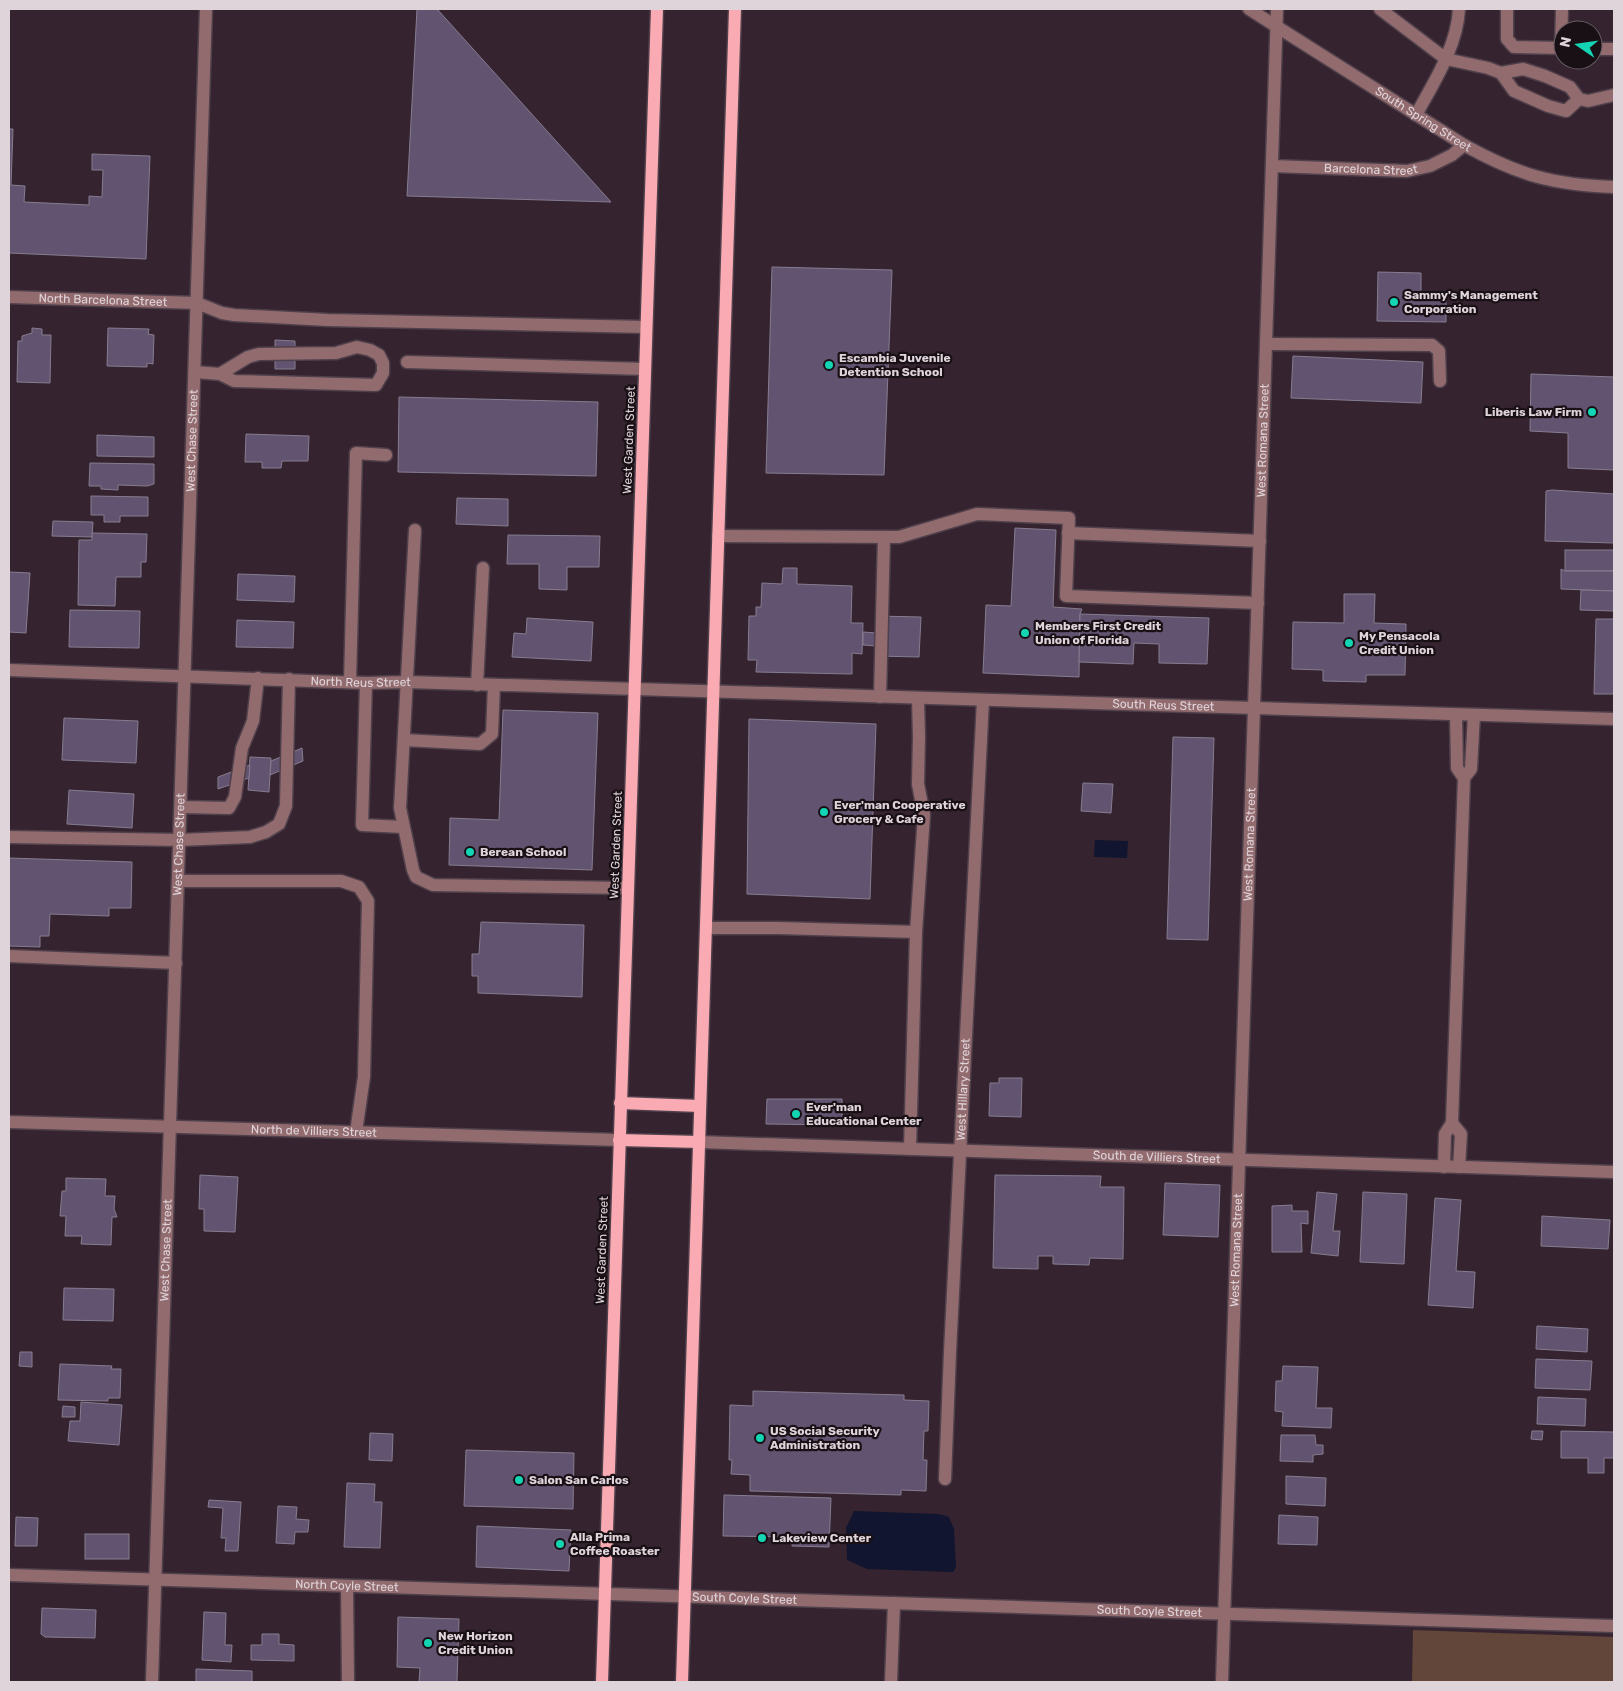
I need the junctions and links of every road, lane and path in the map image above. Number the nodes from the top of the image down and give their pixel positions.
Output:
1 (206, 9) edge
2 (657, 9) edge
3 (735, 9) edge
4 (1249, 9) edge
5 (1277, 9) edge
6 (1380, 9) edge
7 (1459, 9) edge
8 (1507, 9) edge
9 (1276, 26) junction
10 (1553, 48) edge
11 (1446, 59) junction
12 (1502, 73) junction
13 (1614, 95) edge
14 (1579, 99) junction
15 (1416, 115) junction
16 (1464, 145) junction
17 (1272, 166) junction
18 (1614, 187) edge
19 (9, 297) edge
20 (197, 303) junction
21 (646, 327) junction
22 (1266, 344) junction
23 (407, 362) dead end
24 (645, 369) junction
25 (195, 372) junction
26 (220, 374) junction
27 (1440, 381) dead end
28 (386, 455) dead end
29 (415, 530) dead end
30 (1068, 532) junction
31 (718, 536) junction
32 (884, 537) junction
33 (1260, 541) junction
34 (483, 568) dead end
35 (1258, 603) junction
36 (9, 670) edge
37 (185, 676) junction
38 (258, 678) junction
39 (289, 679) junction
40 (350, 682) junction
41 (366, 682) junction
42 (408, 682) junction
43 (477, 685) junction
44 (494, 685) junction
45 (635, 689) junction
46 (713, 692) junction
47 (880, 697) junction
48 (918, 698) junction
49 (983, 700) junction
50 (1254, 709) junction
51 (1456, 715) junction
52 (1474, 715) junction
53 (1614, 719) edge
54 (404, 740) junction
55 (1464, 778) junction
56 (181, 807) junction
57 (403, 827) junction
58 (9, 838) edge
59 (180, 840) junction
60 (179, 881) junction
61 (628, 888) junction
62 (706, 928) junction
63 (916, 932) junction
64 (9, 956) edge
65 (176, 963) junction
66 (620, 1103) junction
67 (700, 1106) junction
68 (9, 1122) edge
69 (1452, 1123) junction
70 (170, 1127) junction
71 (356, 1132) junction
72 (619, 1140) junction
73 (698, 1142) junction
74 (910, 1149) junction
75 (960, 1151) junction
76 (1239, 1161) junction
77 (1444, 1167) junction
78 (1459, 1167) junction
79 (1614, 1172) edge
80 (945, 1479) dead end
81 (9, 1575) edge
82 (155, 1580) junction
83 (347, 1586) junction
84 (604, 1594) junction
85 (685, 1597) junction
86 (894, 1603) junction
87 (1225, 1614) junction
88 (1614, 1626) edge
89 (152, 1682) edge
90 (348, 1682) edge
91 (602, 1682) edge
92 (682, 1682) edge
93 (891, 1682) edge
94 (1222, 1682) edge

1 - 20 street, West Chase Street
2 - 21 main road, West Garden Street
3 - 31 main road
4 - 9 street, South Spring Street
5 - 9 street, West Romana Street
6 - 11 street
7 - 11 street
8 - 10 street
9 - 15 street, South Spring Street
9 - 17 street, West Romana Street
11 - 12 street
11 - 15 street
12 - 14 street
12 - 14 street
13 - 14 street
15 - 16 street, South Spring Street
16 - 17 street, Barcelona Street
16 - 18 street, South Spring Street
17 - 22 street, West Romana Street
19 - 20 street, North Barcelona Street
20 - 21 street, North Barcelona Street
20 - 25 street, West Chase Street
21 - 24 main road, West Garden Street
22 - 27 street
22 - 33 street, West Romana Street
23 - 24 street
24 - 45 main road, West Garden Street
25 - 26 street
25 - 37 street, West Chase Street
26 - 26 street
28 - 40 street
29 - 42 street
30 - 32 street
30 - 33 street
30 - 35 street
31 - 32 street
31 - 46 main road
32 - 47 street
33 - 35 street, West Romana Street
34 - 43 street
35 - 50 street, West Romana Street
36 - 37 street, North Reus Street
37 - 38 street, North Reus Street
37 - 56 street, West Chase Street
38 - 39 street, North Reus Street
38 - 56 street
39 - 40 street, North Reus Street
39 - 59 street
40 - 41 street, North Reus Street
41 - 42 street, North Reus Street
41 - 57 street
42 - 43 street, North Reus Street
42 - 54 street
43 - 44 street, North Reus Street
44 - 45 street, North Reus Street
44 - 54 street
45 - 46 street, North Reus Street
45 - 61 main road, West Garden Street
46 - 47 street, South Reus Street
46 - 62 main road
47 - 48 street, South Reus Street
48 - 49 street, South Reus Street
48 - 63 street
49 - 50 street, South Reus Street
49 - 75 street, West Hillary Street
50 - 51 street, South Reus Street
50 - 76 street, West Romana Street
51 - 52 street, South Reus Street
51 - 55 street
52 - 53 street, South Reus Street
52 - 55 street
54 - 57 street
55 - 69 street
56 - 59 street, West Chase Street
57 - 61 street
58 - 59 street
59 - 60 street, West Chase Street
60 - 65 street, West Chase Street
60 - 71 street
61 - 66 main road, West Garden Street
62 - 63 street
62 - 67 main road
63 - 74 street
64 - 65 street
65 - 70 street, West Chase Street
66 - 67 main road
66 - 72 main road, West Garden Street
67 - 73 main road
68 - 70 street, North de Villiers Street
69 - 77 street
69 - 78 street
70 - 71 street, North de Villiers Street
70 - 82 street, West Chase Street
71 - 72 street, North de Villiers Street
72 - 73 main road
72 - 84 main road, West Garden Street
73 - 74 street, South de Villiers Street
73 - 85 main road
74 - 75 street, South de Villiers Street
75 - 76 street, South de Villiers Street
75 - 80 street, West Hillary Street
76 - 77 street, South de Villiers Street
76 - 87 street, West Romana Street
77 - 78 street, South de Villiers Street
78 - 79 street, South de Villiers Street
81 - 82 street, North Coyle Street
82 - 83 street, North Coyle Street
82 - 89 street, West Chase Street
83 - 84 street, North Coyle Street
83 - 90 street
84 - 85 street, North Coyle Street
84 - 91 main road, West Garden Street
85 - 86 street, South Coyle Street
85 - 92 main road
86 - 87 street, South Coyle Street
86 - 93 street
87 - 88 street, South Coyle Street
87 - 94 street, West Romana Street

